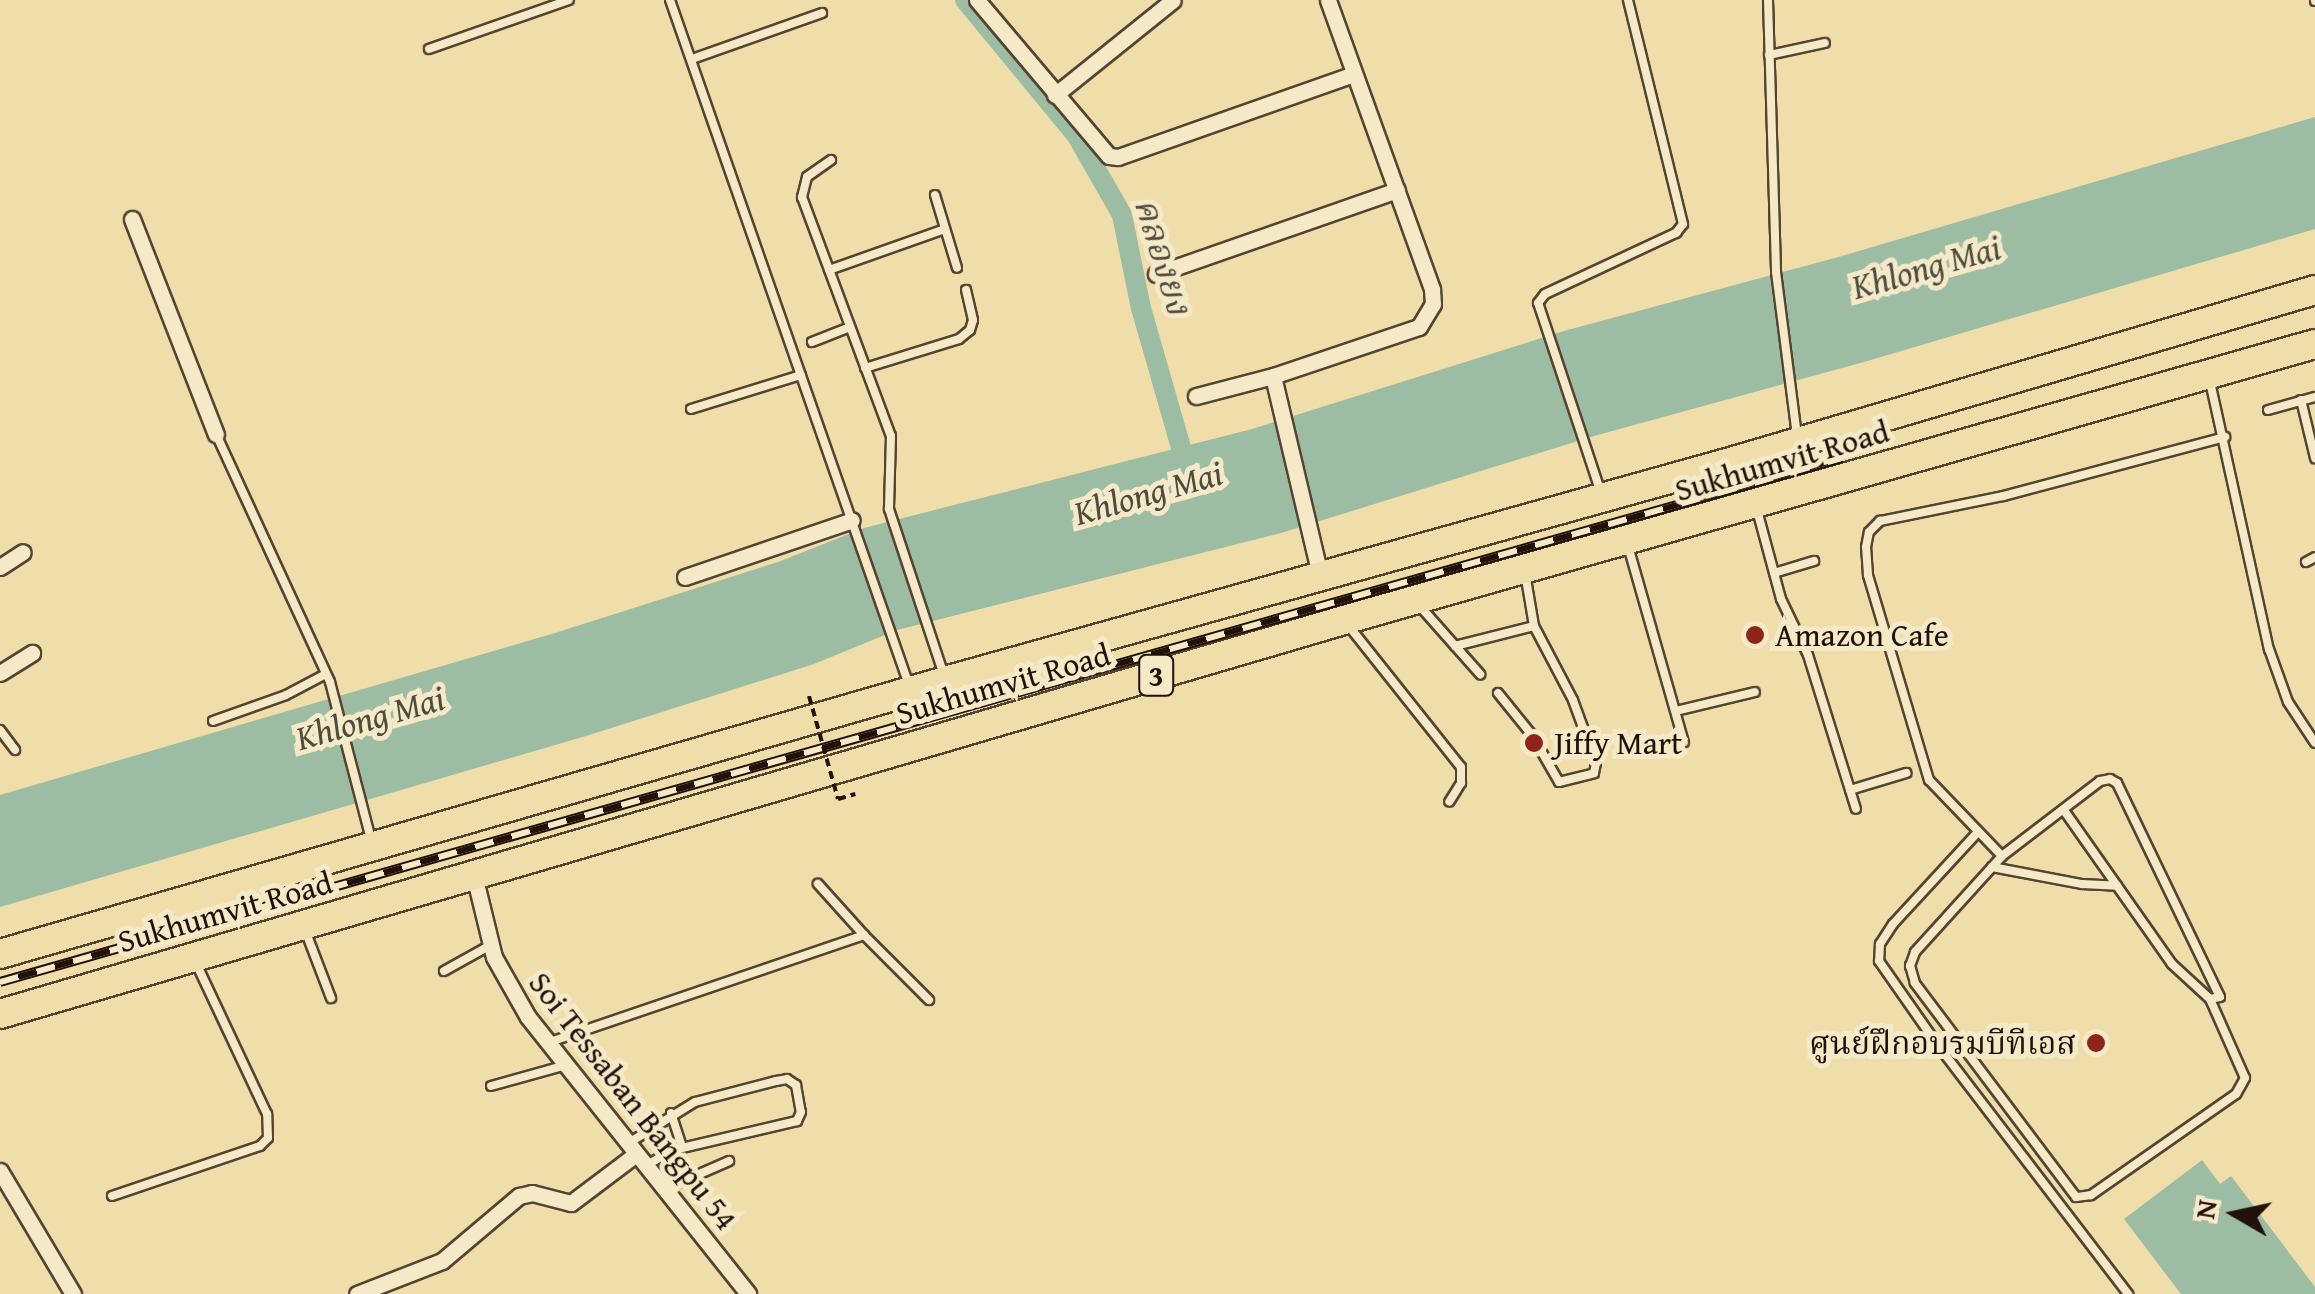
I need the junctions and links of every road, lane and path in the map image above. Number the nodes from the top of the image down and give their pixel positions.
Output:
1 (569, 0) edge
2 (670, 0) edge
3 (1173, 0) edge
4 (1328, 0) edge
5 (1628, 0) edge
6 (1768, 0) edge
7 (980, 1) edge
8 (822, 14) dead end
9 (1826, 43) dead end
10 (430, 49) dead end
11 (1769, 55) junction
12 (692, 59) junction
13 (1354, 74) junction
14 (1055, 94) junction
15 (831, 160) dead end
16 (1396, 190) junction
17 (935, 195) dead end
18 (132, 219) dead end
19 (946, 230) junction
20 (958, 268) dead end
21 (829, 270) junction
22 (1156, 274) dead end
23 (966, 290) dead end
24 (2315, 290) edge
25 (850, 327) junction
26 (812, 342) dead end
27 (2315, 347) edge
28 (865, 368) junction
29 (2208, 373) junction
30 (802, 374) junction
31 (1273, 376) junction
32 (1196, 396) dead end
33 (2315, 396) edge
34 (2301, 400) junction
35 (691, 409) dead end
36 (2268, 410) dead end
37 (216, 434) joint
38 (2224, 438) junction
39 (1798, 441) junction
40 (2315, 458) edge
41 (1602, 498) junction
42 (1756, 506) junction
43 (853, 523) junction
44 (1627, 542) junction
45 (23, 552) dead end
46 (1814, 560) dead end
47 (0, 567) edge
48 (1524, 570) junction
49 (1774, 573) junction
50 (1320, 575) junction
51 (685, 577) dead end
52 (1415, 601) junction
53 (1344, 620) junction
54 (1534, 626) junction
55 (1455, 646) junction
56 (32, 653) dead end
57 (0, 674) edge
58 (1480, 674) dead end
59 (328, 678) junction
60 (945, 681) junction
61 (911, 691) junction
62 (1755, 692) dead end
63 (1498, 693) dead end
64 (809, 696) dead end
65 (1676, 711) junction
66 (213, 722) dead end
67 (0, 730) edge
68 (1684, 742) dead end
69 (2315, 743) edge
70 (15, 750) dead end
71 (1906, 773) dead end
72 (1850, 790) junction
73 (855, 794) dead end
74 (1449, 802) dead end
75 (1856, 809) dead end
76 (2063, 810) junction
77 (1977, 833) junction
78 (373, 850) junction
79 (2002, 856) junction
80 (1992, 866) junction
81 (474, 875) junction
82 (818, 884) dead end
83 (2117, 886) junction
84 (304, 926) junction
85 (864, 935) junction
86 (490, 945) junction
87 (0, 954) edge
88 (194, 958) junction
89 (444, 971) dead end
90 (331, 998) dead end
91 (2210, 999) junction
92 (929, 1000) dead end
93 (0, 1014) edge
94 (546, 1044) junction
95 (563, 1066) junction
96 (490, 1086) dead end
97 (670, 1113) junction
98 (682, 1147) junction
99 (636, 1154) junction
100 (729, 1160) dead end
101 (0, 1171) edge
102 (665, 1190) junction
103 (112, 1196) dead end
104 (74, 1294) edge
105 (358, 1294) edge
106 (748, 1294) edge
107 (2128, 1294) edge

1 - 10 lane
2 - 12 lane
3 - 14 street
4 - 13 street
5 - 41 lane
6 - 11 lane
7 - 14 street
8 - 12 lane
9 - 11 lane
11 - 39 lane
12 - 30 lane
13 - 14 street
13 - 16 street
15 - 21 lane
16 - 22 street
16 - 31 street
17 - 19 lane
18 - 37 street
19 - 20 lane
19 - 21 lane
21 - 25 lane
23 - 28 lane
24 - 39 highway, Sukhumvit Road / 3
25 - 26 lane
25 - 28 lane
27 - 29 highway, Sukhumvit Road / 3
28 - 60 lane
29 - 38 lane
29 - 42 highway, Sukhumvit Road / 3
30 - 35 lane
30 - 43 lane
31 - 32 street
31 - 50 street
33 - 34 lane
34 - 36 lane
34 - 40 lane
37 - 59 lane
38 - 69 lane
38 - 77 lane
39 - 41 highway, Sukhumvit Road / 3
41 - 50 highway, Sukhumvit Road / 3
42 - 44 highway, Sukhumvit Road / 3
42 - 49 lane
43 - 51 street
43 - 61 lane
44 - 48 highway, Sukhumvit Road / 3
44 - 65 lane
45 - 47 street
46 - 49 lane
48 - 52 highway, Sukhumvit Road / 3
48 - 54 lane
49 - 72 lane
50 - 60 highway, Sukhumvit Road / 3
52 - 53 highway, Sukhumvit Road / 3
52 - 55 lane
53 - 74 lane
53 - 81 highway, Sukhumvit Road / 3
54 - 55 lane
54 - 63 lane
55 - 58 lane
56 - 57 street
59 - 66 lane
59 - 78 lane
60 - 61 highway, Sukhumvit Road / 3
61 - 78 highway, Sukhumvit Road / 3
62 - 65 lane
64 - 73 path, bridge
65 - 68 lane
67 - 70 lane
71 - 72 lane
72 - 75 lane
76 - 79 lane
76 - 83 lane
76 - 91 lane
77 - 79 lane
77 - 107 lane
78 - 87 highway, Sukhumvit Road / 3
79 - 80 lane
80 - 83 lane
80 - 91 lane
81 - 84 highway, Sukhumvit Road / 3
81 - 86 street, Soi Tessaban Bangpu 54
82 - 85 lane
83 - 91 lane
84 - 88 highway, Sukhumvit Road / 3
84 - 90 lane
85 - 92 lane
85 - 94 lane
86 - 89 lane
86 - 94 street, Soi Tessaban Bangpu 54
88 - 93 highway, Sukhumvit Road / 3
88 - 103 lane
94 - 95 street, Soi Tessaban Bangpu 54
95 - 96 lane
95 - 99 street, Soi Tessaban Bangpu 54
97 - 98 lane
97 - 98 lane
97 - 99 lane
98 - 99 lane
99 - 102 street, Soi Tessaban Bangpu 54
99 - 105 street
100 - 102 lane
101 - 104 street
102 - 106 street, Soi Tessaban Bangpu 54

